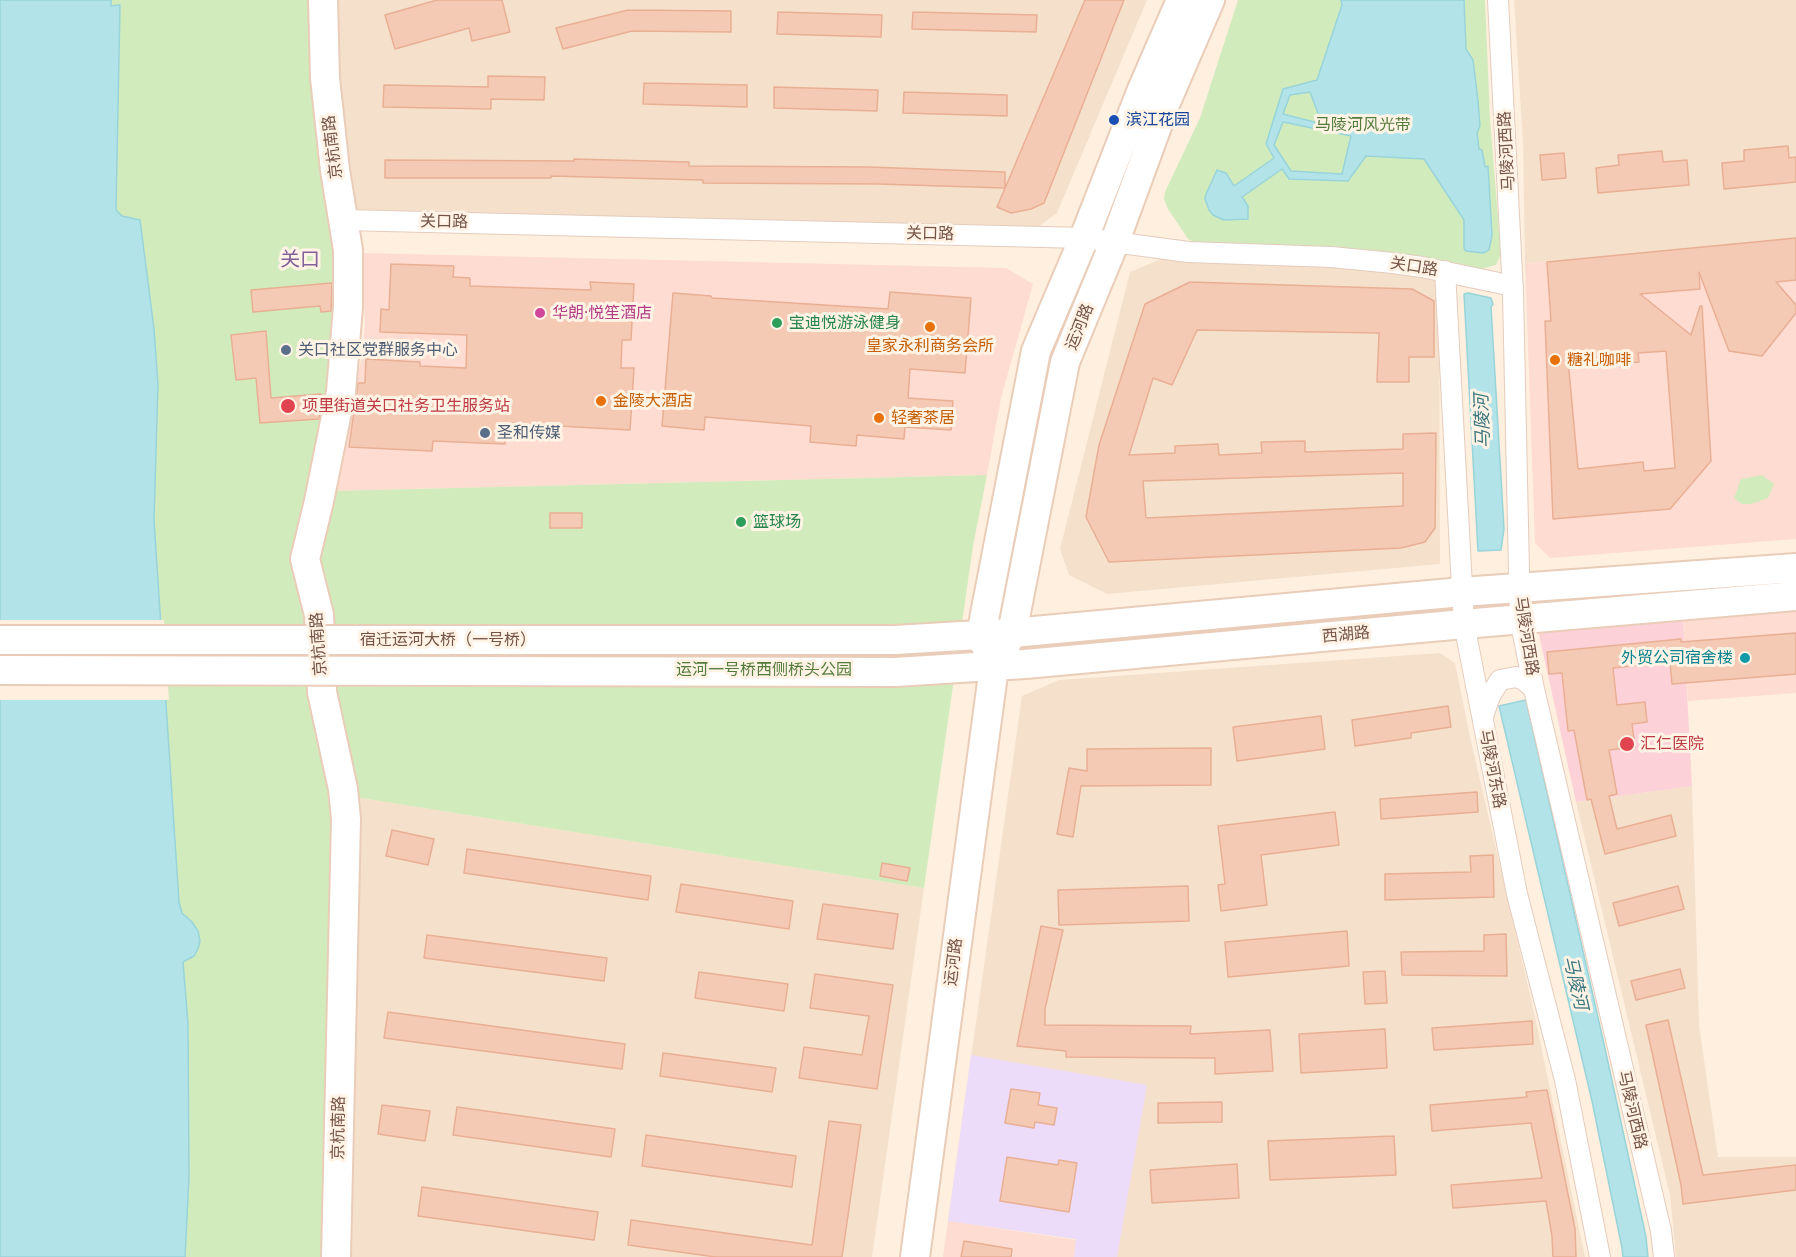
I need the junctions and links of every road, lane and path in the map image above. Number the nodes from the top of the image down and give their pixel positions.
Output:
1 (323, 0) edge
2 (1181, 0) edge
3 (1210, 0) edge
4 (1498, 0) edge
5 (344, 220) junction
6 (1084, 238) junction
7 (1115, 241) junction
8 (1445, 271) junction
9 (1513, 286) junction
10 (1796, 568) edge
11 (1518, 589) junction
12 (1462, 592) junction
13 (1796, 596) edge
14 (1520, 619) junction
15 (1464, 624) junction
16 (1012, 633) junction
17 (981, 636) junction
18 (0, 640) edge
19 (895, 640) joint
20 (994, 667) junction
21 (0, 670) edge
22 (895, 672) joint
23 (1534, 689) junction
24 (1483, 719) junction
25 (336, 1257) edge
26 (915, 1257) edge
27 (1600, 1257) edge
28 (1664, 1257) edge

1 - 5 main road, 京杭南路
2 - 6 main road, 运河路
3 - 7 main road, 运河路
4 - 9 street, 马陵河西路
5 - 6 street, 关口路
5 - 25 main road, 京杭南路
6 - 7 street, 关口路
6 - 17 main road, 运河路
7 - 8 street, 关口路
7 - 16 main road, 运河路
8 - 9 street, 关口路
8 - 12 street, 马陵河东路
9 - 11 street, 马陵河西路
10 - 11 main road, 西湖路
11 - 12 main road, 西湖路
11 - 14 street, 马陵河西路
12 - 15 street, 马陵河东路
12 - 16 main road, 西湖路
13 - 14 main road, 西湖路
14 - 15 main road, 西湖路
14 - 23 street, 马陵河西路
15 - 20 main road, 西湖路
15 - 24 street, 马陵河东路
16 - 17 main road, 西湖路
16 - 20 main road, 运河路
17 - 19 main road, 西湖路
17 - 20 main road
18 - 19 main road, 宿迁运河大桥（一号桥）, bridge
20 - 22 main road, 西湖路
20 - 26 main road, 运河路
21 - 22 main road, 宿迁运河大桥（一号桥）, bridge
23 - 24 street
23 - 28 street, 马陵河西路
24 - 27 street, 马陵河东路

